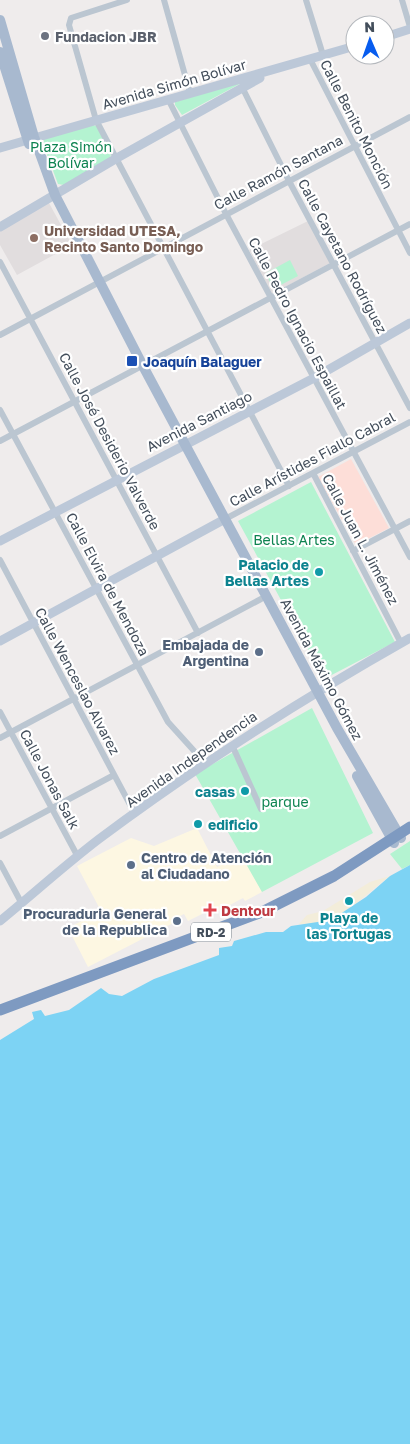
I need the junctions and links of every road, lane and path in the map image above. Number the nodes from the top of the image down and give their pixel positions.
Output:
1 (127, 0) edge
2 (164, 0) edge
3 (306, 0) edge
4 (402, 0) edge
5 (0, 20) edge
6 (410, 28) edge
7 (395, 33) edge
8 (345, 49) edge
9 (0, 52) edge
10 (323, 55) junction
11 (310, 59) junction
12 (263, 74) junction
13 (242, 87) junction
14 (190, 93) junction
15 (168, 99) junction
16 (410, 117) edge
17 (96, 120) junction
18 (178, 123) junction
19 (30, 138) junction
20 (354, 146) junction
21 (0, 148) edge
22 (117, 158) junction
23 (289, 180) junction
24 (53, 196) junction
25 (226, 214) junction
26 (410, 224) edge
27 (0, 227) edge
28 (398, 230) junction
29 (162, 248) junction
30 (410, 253) edge
31 (0, 262) edge
32 (333, 263) junction
33 (98, 283) junction
34 (270, 296) junction
35 (30, 319) junction
36 (410, 323) edge
37 (207, 331) junction
38 (0, 335) edge
39 (374, 343) junction
40 (140, 367) junction
41 (314, 378) junction
42 (74, 401) junction
43 (410, 408) edge
44 (0, 410) edge
45 (250, 410) junction
46 (410, 422) edge
47 (13, 434) junction
48 (0, 441) edge
49 (182, 445) junction
50 (353, 452) junction
51 (313, 473) junction
52 (116, 479) junction
53 (289, 486) junction
54 (55, 511) junction
55 (223, 521) junction
56 (410, 521) edge
57 (394, 529) junction
58 (0, 541) edge
59 (353, 551) junction
60 (157, 556) junction
61 (410, 556) edge
62 (0, 560) edge
63 (96, 589) junction
64 (262, 599) junction
65 (33, 623) junction
66 (198, 633) junction
67 (410, 638) edge
68 (0, 640) edge
69 (401, 643) junction
70 (137, 665) junction
71 (315, 692) junction
72 (74, 699) junction
73 (0, 712) edge
74 (10, 732) junction
75 (0, 738) edge
76 (232, 746) junction
77 (205, 763) junction
78 (114, 775) junction
79 (51, 808) junction
80 (261, 808) dead end
81 (135, 814) junction
82 (410, 827) edge
83 (0, 836) edge
84 (399, 838) edge
85 (78, 857) junction
86 (0, 863) edge
87 (22, 904) junction
88 (0, 921) edge
89 (0, 1010) edge
90 (0, 1014) edge

1 - 17 street
2 - 14 street
3 - 10 street
4 - 6 street
5 - 19 main road, Avenida Máximo Gómez
6 - 7 main road
8 - 10 main road, Avenida Simón Bolívar
9 - 19 main road, Avenida Máximo Gómez
10 - 11 main road, Avenida Simón Bolívar
11 - 12 main road, Avenida Simón Bolívar
11 - 20 street, Calle Benito Monción
12 - 13 main road
12 - 14 main road, Avenida Simón Bolívar
13 - 18 main road
13 - 23 street, Calle Cayetano Rodríguez
14 - 15 main road, Avenida Simón Bolívar
15 - 17 main road, Avenida Simón Bolívar
15 - 18 street, Calle Pedro Ignacio Espaillat
16 - 20 street, Calle Ramón Santana
17 - 19 main road, Avenida Simón Bolívar
17 - 22 street
18 - 22 main road
18 - 25 street, Calle Pedro Ignacio Espaillat
19 - 21 main road, Avenida Simón Bolívar
19 - 24 main road, Avenida Máximo Gómez
20 - 23 street, Calle Ramón Santana
20 - 28 street, Calle Benito Monción
22 - 24 main road
22 - 29 street
23 - 25 street, Calle Ramón Santana
23 - 32 street, Calle Cayetano Rodríguez
24 - 27 main road
24 - 33 main road, Avenida Máximo Gómez
25 - 29 street, Calle Ramón Santana
25 - 34 street, Calle Pedro Ignacio Espaillat
26 - 28 street
28 - 30 street, Calle Benito Monción
28 - 32 street
29 - 33 street, Calle Ramón Santana
29 - 37 street
31 - 35 street, Calle José Desiderio Valverde
32 - 34 street
32 - 39 street, Calle Cayetano Rodríguez
33 - 35 street, Calle Ramón Santana
33 - 40 main road, Avenida Máximo Gómez
34 - 37 street
34 - 41 street, Calle Pedro Ignacio Espaillat
35 - 38 street, Calle Ramón Santana
35 - 42 street, Calle José Desiderio Valverde
36 - 39 main road, Avenida Santiago
37 - 40 street
37 - 45 street
39 - 41 main road, Avenida Santiago
39 - 43 street, Calle Cayetano Rodríguez
40 - 42 street
40 - 49 main road, Avenida Máximo Gómez
41 - 45 main road, Avenida Santiago
41 - 50 street, Calle Pedro Ignacio Espaillat
42 - 47 street
42 - 52 street, Calle José Desiderio Valverde
44 - 47 street, Calle Elvira de Mendoza
45 - 49 main road, Avenida Santiago
45 - 53 street
46 - 50 street, Calle Arístides Fiallo Cabral
47 - 48 street
47 - 54 street, Calle Elvira de Mendoza
49 - 52 main road, Avenida Santiago
49 - 55 main road, Avenida Máximo Gómez
50 - 51 street, Calle Arístides Fiallo Cabral
50 - 57 street, Calle Pedro Ignacio Espaillat
51 - 53 street, Calle Arístides Fiallo Cabral
51 - 59 street, Calle Juan L. Jiménez
52 - 54 main road, Avenida Santiago
52 - 60 street, Calle José Desiderio Valverde
53 - 55 street, Calle Arístides Fiallo Cabral
54 - 58 main road, Avenida Santiago
54 - 63 street, Calle Elvira de Mendoza
55 - 60 main road
55 - 64 main road, Avenida Máximo Gómez
55 - 71 main road, Avenida Máximo Gómez
56 - 57 street
57 - 59 street
57 - 61 street, Calle Pedro Ignacio Espaillat
59 - 69 street, Calle Juan L. Jiménez
60 - 63 main road
60 - 66 street, Calle José Desiderio Valverde
62 - 65 street, Calle Wenceslao Alvarez
63 - 65 main road
63 - 70 street, Calle Elvira de Mendoza
64 - 66 street
64 - 71 main road, Avenida Máximo Gómez
65 - 68 main road
65 - 72 street, Calle Wenceslao Alvarez
66 - 70 street
67 - 69 main road, Avenida Independencia
69 - 71 main road, Avenida Independencia
70 - 72 street
70 - 77 street, Calle Elvira de Mendoza
71 - 76 main road, Avenida Independencia
71 - 84 main road, Avenida Máximo Gómez
72 - 74 street
72 - 78 street, Calle Wenceslao Alvarez
73 - 74 street, Calle Jonas Salk
74 - 75 street
74 - 79 street, Calle Jonas Salk
76 - 77 main road, Avenida Independencia
76 - 80 street
77 - 81 main road, Avenida Independencia
78 - 79 street
78 - 81 street, Calle Wenceslao Alvarez
79 - 83 street
79 - 85 street, Calle Jonas Salk
81 - 85 main road, Avenida Independencia
82 - 84 highway, RD-2
84 - 89 highway, RD-2
84 - 90 highway, RD-2
85 - 87 main road, Avenida Independencia
86 - 87 street
87 - 88 main road, Avenida Independencia

